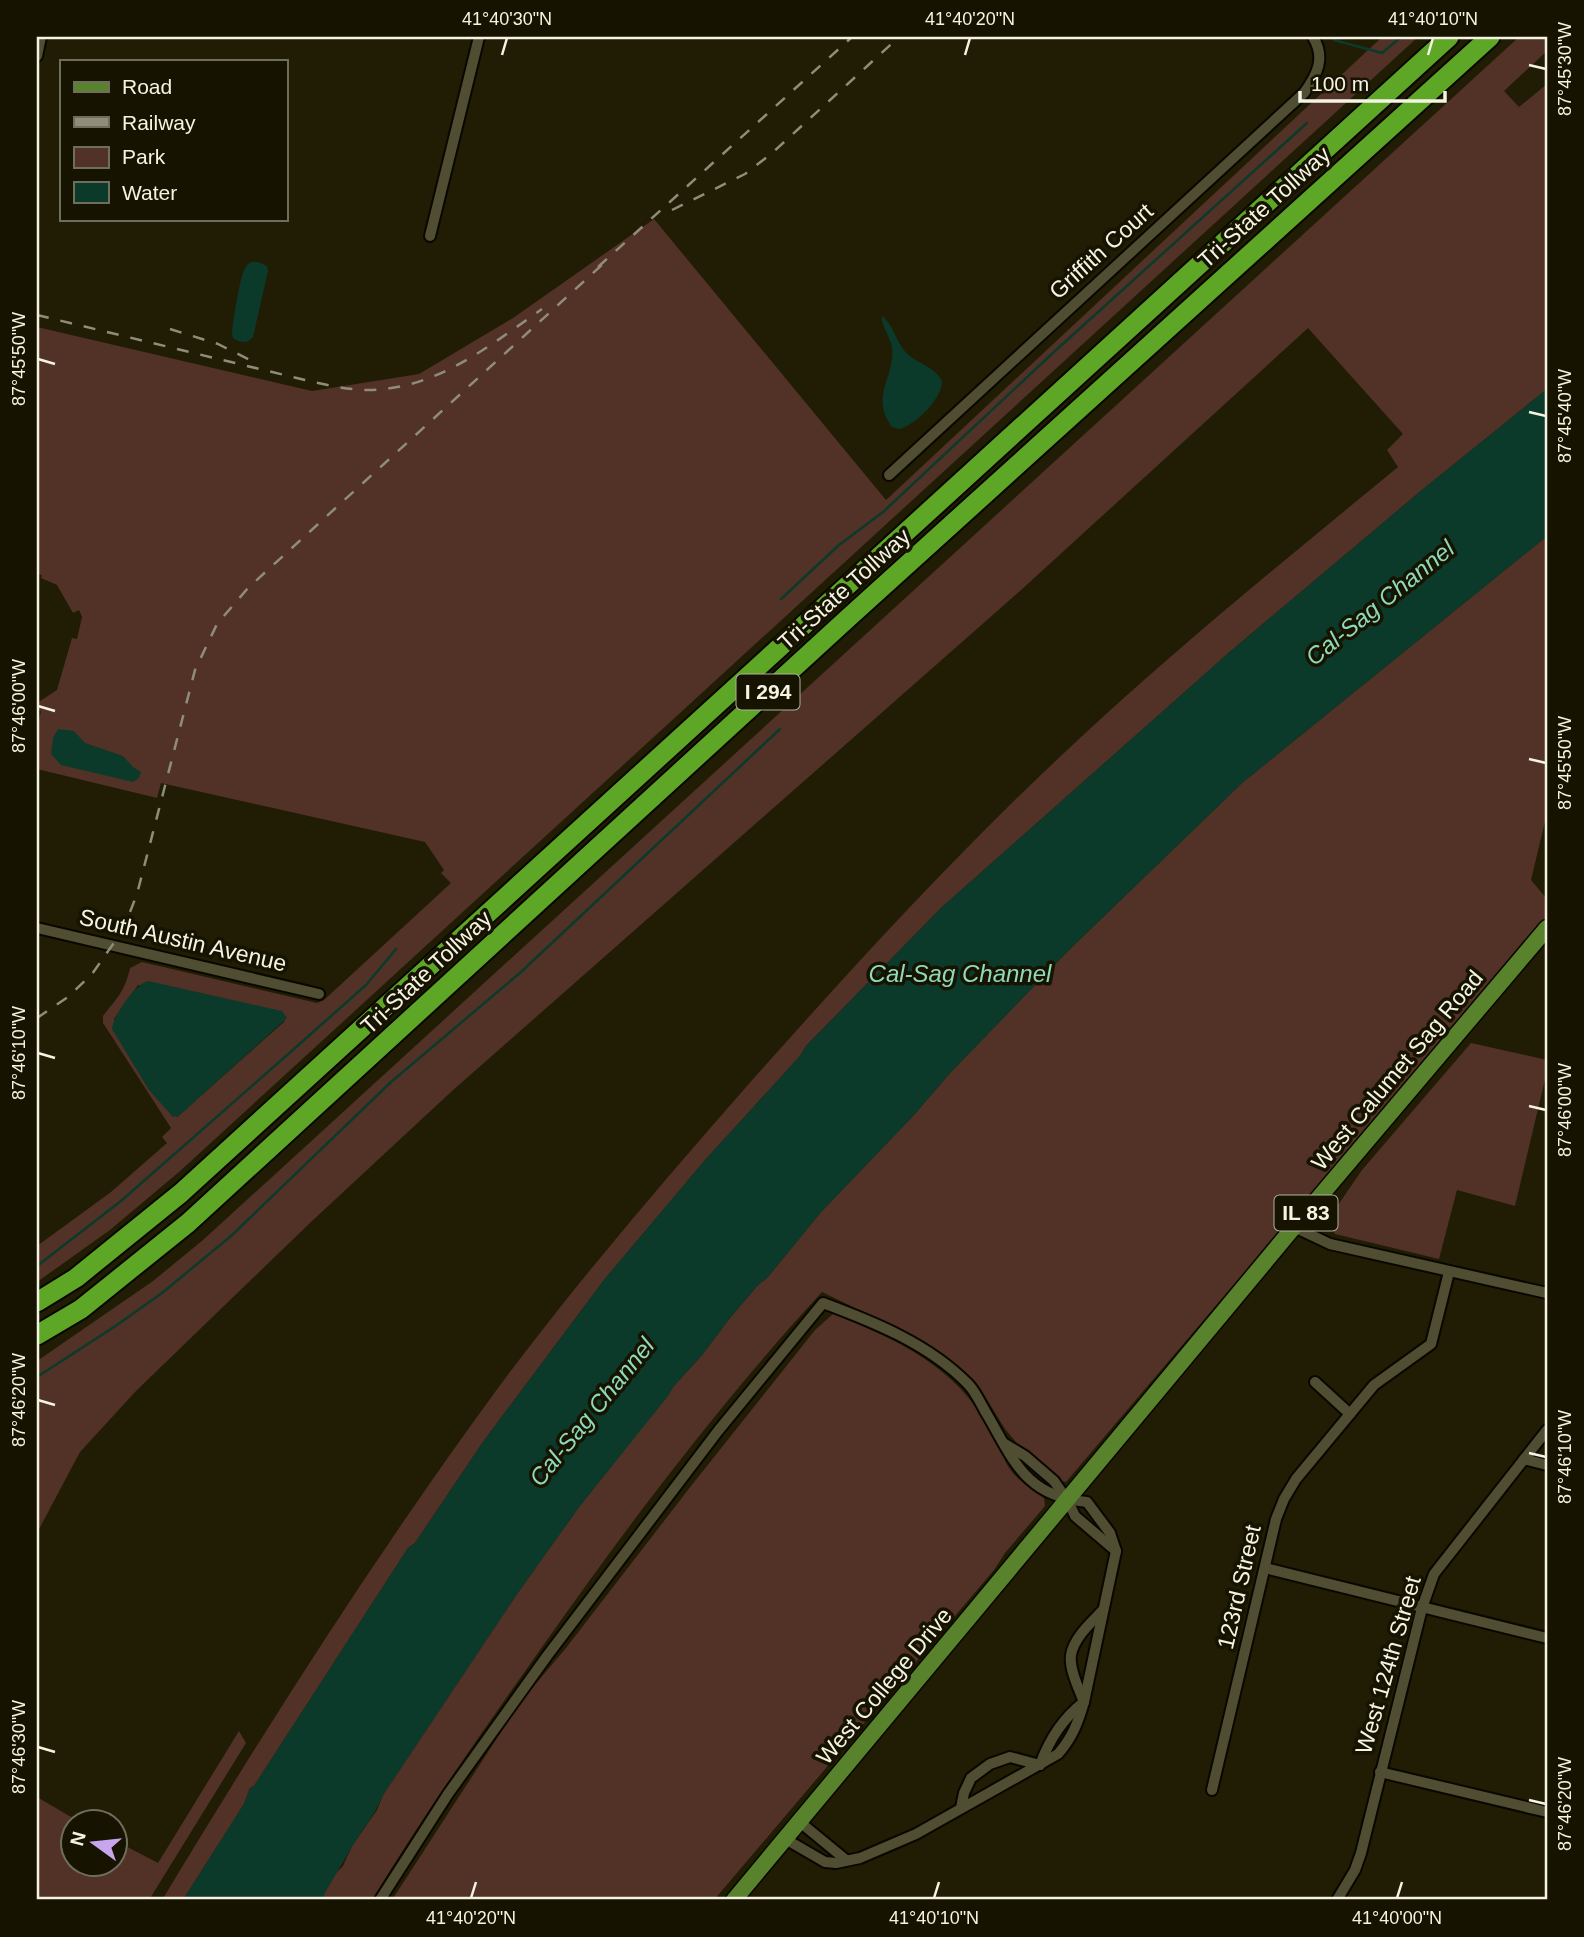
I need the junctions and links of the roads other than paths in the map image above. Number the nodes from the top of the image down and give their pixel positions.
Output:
1 (41, 37) edge
2 (479, 37) edge
3 (1449, 37) edge
4 (1490, 37) edge
5 (1316, 41) edge
6 (37, 56) edge
7 (430, 236) dead end
8 (889, 475) dead end
9 (37, 928) edge
10 (1547, 928) edge
11 (319, 994) dead end
12 (1294, 1227) junction
13 (1449, 1272) junction
14 (1547, 1293) edge
15 (37, 1301) edge
16 (37, 1335) edge
17 (1315, 1382) dead end
18 (1350, 1414) junction
19 (1547, 1430) edge
20 (1524, 1459) junction
21 (1547, 1465) edge
22 (1068, 1501) junction
23 (1116, 1551) junction
24 (1265, 1568) junction
25 (1104, 1608) junction
26 (1422, 1608) junction
27 (1547, 1638) edge
28 (1084, 1702) junction
29 (1040, 1765) junction
30 (1380, 1772) junction
31 (1212, 1790) dead end
32 (961, 1808) junction
33 (1547, 1812) edge
34 (801, 1823) junction
35 (787, 1840) junction
36 (846, 1860) junction
37 (380, 1900) edge
38 (734, 1900) edge
39 (1337, 1900) edge

1 - 6 street
2 - 7 street
3 - 15 highway, Tri-State Tollway / I 294
4 - 16 highway, Tri-State Tollway / I 294
5 - 8 street, Griffith Court
9 - 11 street, South Austin Avenue
10 - 12 main road, West Calumet Sag Road / IL 83
12 - 13 street
12 - 22 main road, West Calumet Sag Road / IL 83
13 - 14 street
13 - 18 street, 123rd Street
17 - 18 street
18 - 24 street, 123rd Street
19 - 20 street, West 124th Street
20 - 21 street
20 - 26 street, West 124th Street
22 - 23 street
22 - 23 street
22 - 34 main road, West College Drive / IL 83
22 - 37 street
23 - 25 street
24 - 26 street
24 - 31 street, 123rd Street
25 - 28 street
25 - 28 street
26 - 27 street
26 - 30 street, West 124th Street
28 - 29 street
29 - 32 street
29 - 32 street
30 - 33 street
30 - 39 street, West 124th Street
32 - 36 street
34 - 35 main road, West College Drive / IL 83
34 - 36 street
35 - 36 street
35 - 38 main road, West College Drive / IL 83

